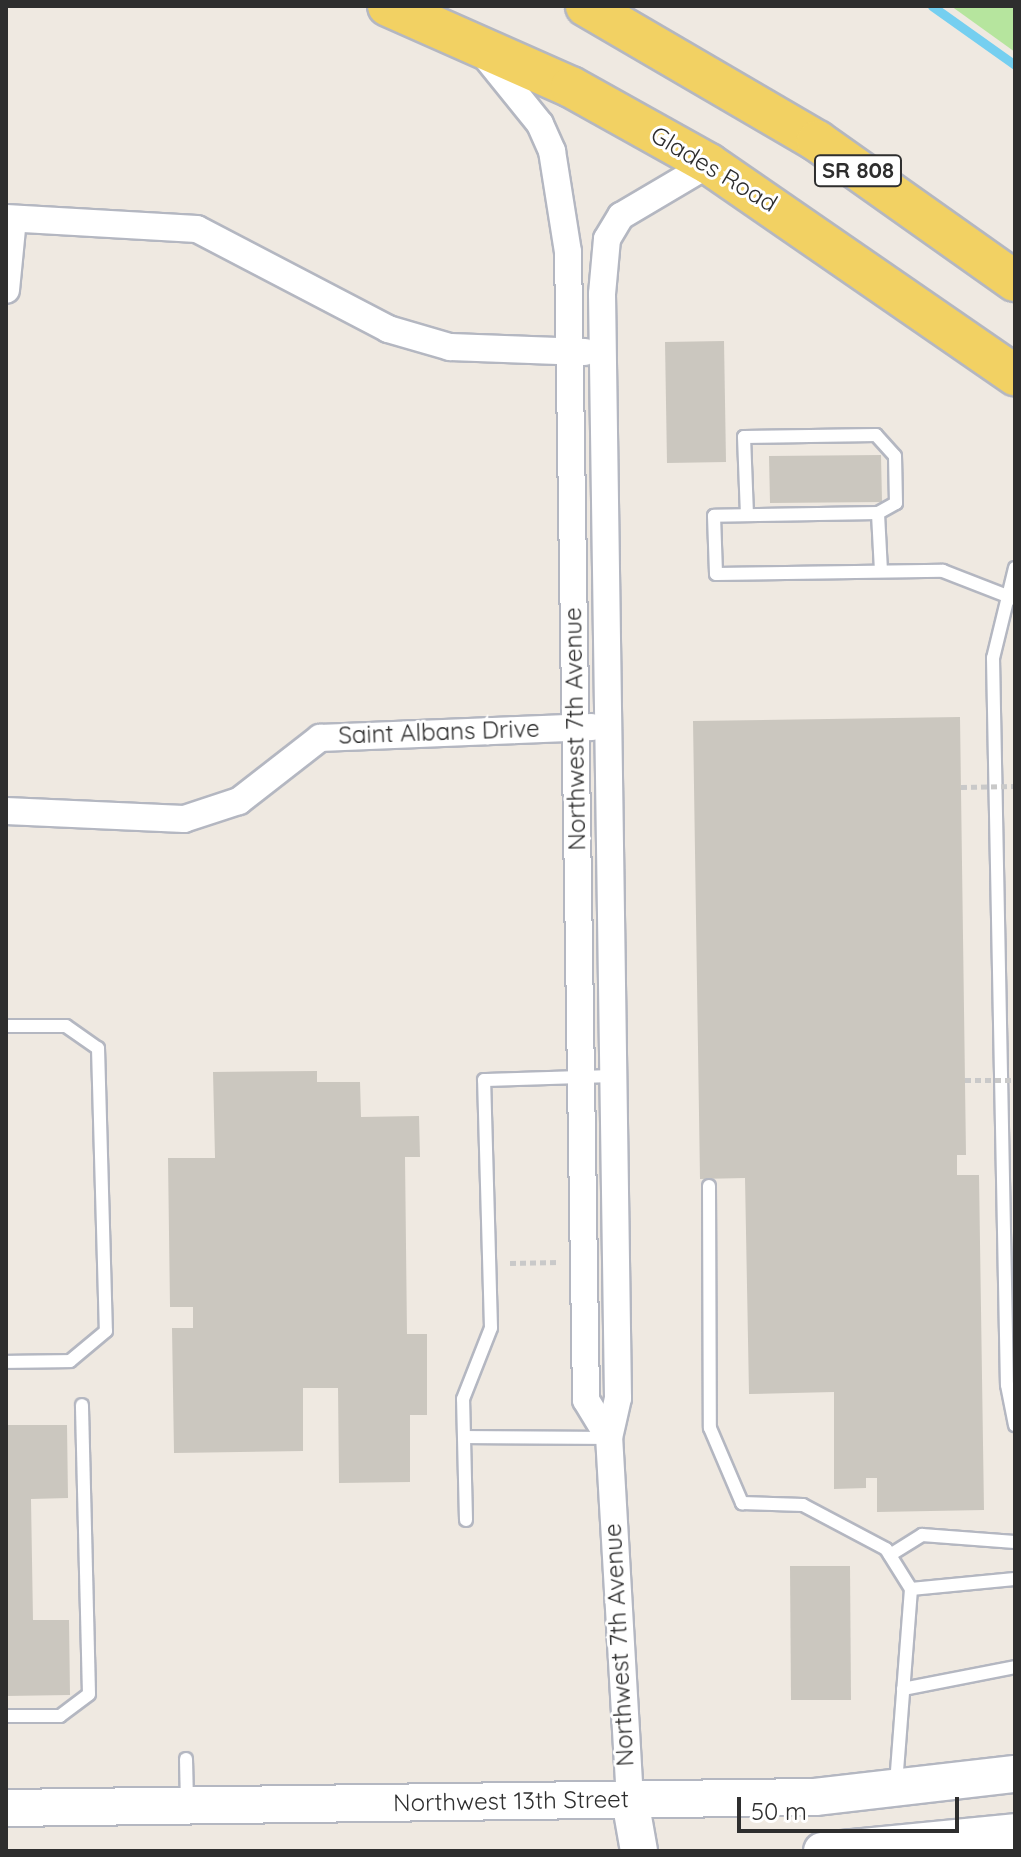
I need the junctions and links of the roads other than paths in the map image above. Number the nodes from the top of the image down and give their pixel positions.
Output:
1 (388, 6) edge
2 (586, 6) edge
3 (473, 41) junction
4 (709, 164) junction
5 (10, 218) edge
6 (1015, 281) edge
7 (6, 290) edge
8 (569, 352) junction
9 (604, 353) junction
10 (1015, 375) edge
11 (878, 513) junction
12 (747, 515) junction
13 (1015, 568) edge
14 (881, 571) junction
15 (1010, 597) edge
16 (610, 727) junction
17 (575, 728) junction
18 (6, 811) edge
19 (6, 1026) edge
20 (614, 1076) junction
21 (580, 1077) junction
22 (709, 1186) dead end
23 (1010, 1259) edge
24 (1011, 1358) edge
25 (6, 1362) edge
26 (82, 1405) dead end
27 (1015, 1425) edge
28 (464, 1437) junction
29 (609, 1438) junction
30 (466, 1520) dead end
31 (1015, 1542) edge
32 (890, 1555) junction
33 (1015, 1579) edge
34 (911, 1589) junction
35 (1015, 1667) edge
36 (903, 1689) junction
37 (6, 1716) edge
38 (186, 1759) dead end
39 (1015, 1774) edge
40 (895, 1790) junction
41 (630, 1800) junction
42 (187, 1805) junction
43 (6, 1808) edge
44 (1015, 1832) edge
45 (933, 1849) edge
46 (639, 1851) edge
47 (822, 1851) edge

1 - 3 main road, Glades Road / SR 808
2 - 6 main road, SR 808
3 - 4 main road, Glades Road / SR 808
3 - 8 street, Northwest 7th Avenue
4 - 9 street, Northwest 7th Avenue
4 - 10 main road, Glades Road / SR 808
5 - 7 street
5 - 8 street
8 - 9 street
8 - 17 street, Northwest 7th Avenue
9 - 16 street, Northwest 7th Avenue
11 - 12 lane
11 - 12 lane
11 - 14 lane
12 - 14 lane
13 - 15 lane
14 - 15 lane
15 - 23 lane
16 - 17 street, Saint Albans Drive
16 - 20 street, Northwest 7th Avenue
17 - 18 street, Saint Albans Drive
17 - 21 street, Northwest 7th Avenue
19 - 25 lane
20 - 21 lane
20 - 29 street, Northwest 7th Avenue
21 - 28 lane
21 - 29 street, Northwest 7th Avenue
22 - 32 lane
23 - 24 lane
24 - 27 lane
26 - 37 lane
28 - 29 lane
28 - 30 lane
29 - 41 street, Northwest 7th Avenue
31 - 32 lane
32 - 34 lane
33 - 34 lane
34 - 36 lane
35 - 36 lane
36 - 40 lane
38 - 42 lane
39 - 40 street, Northwest 13th Street
40 - 41 street, Northwest 13th Street
41 - 42 street, Northwest 13th Street
41 - 46 street, Northwest 7th Avenue
42 - 43 street, Northwest 13th Street
44 - 45 street
45 - 47 street

